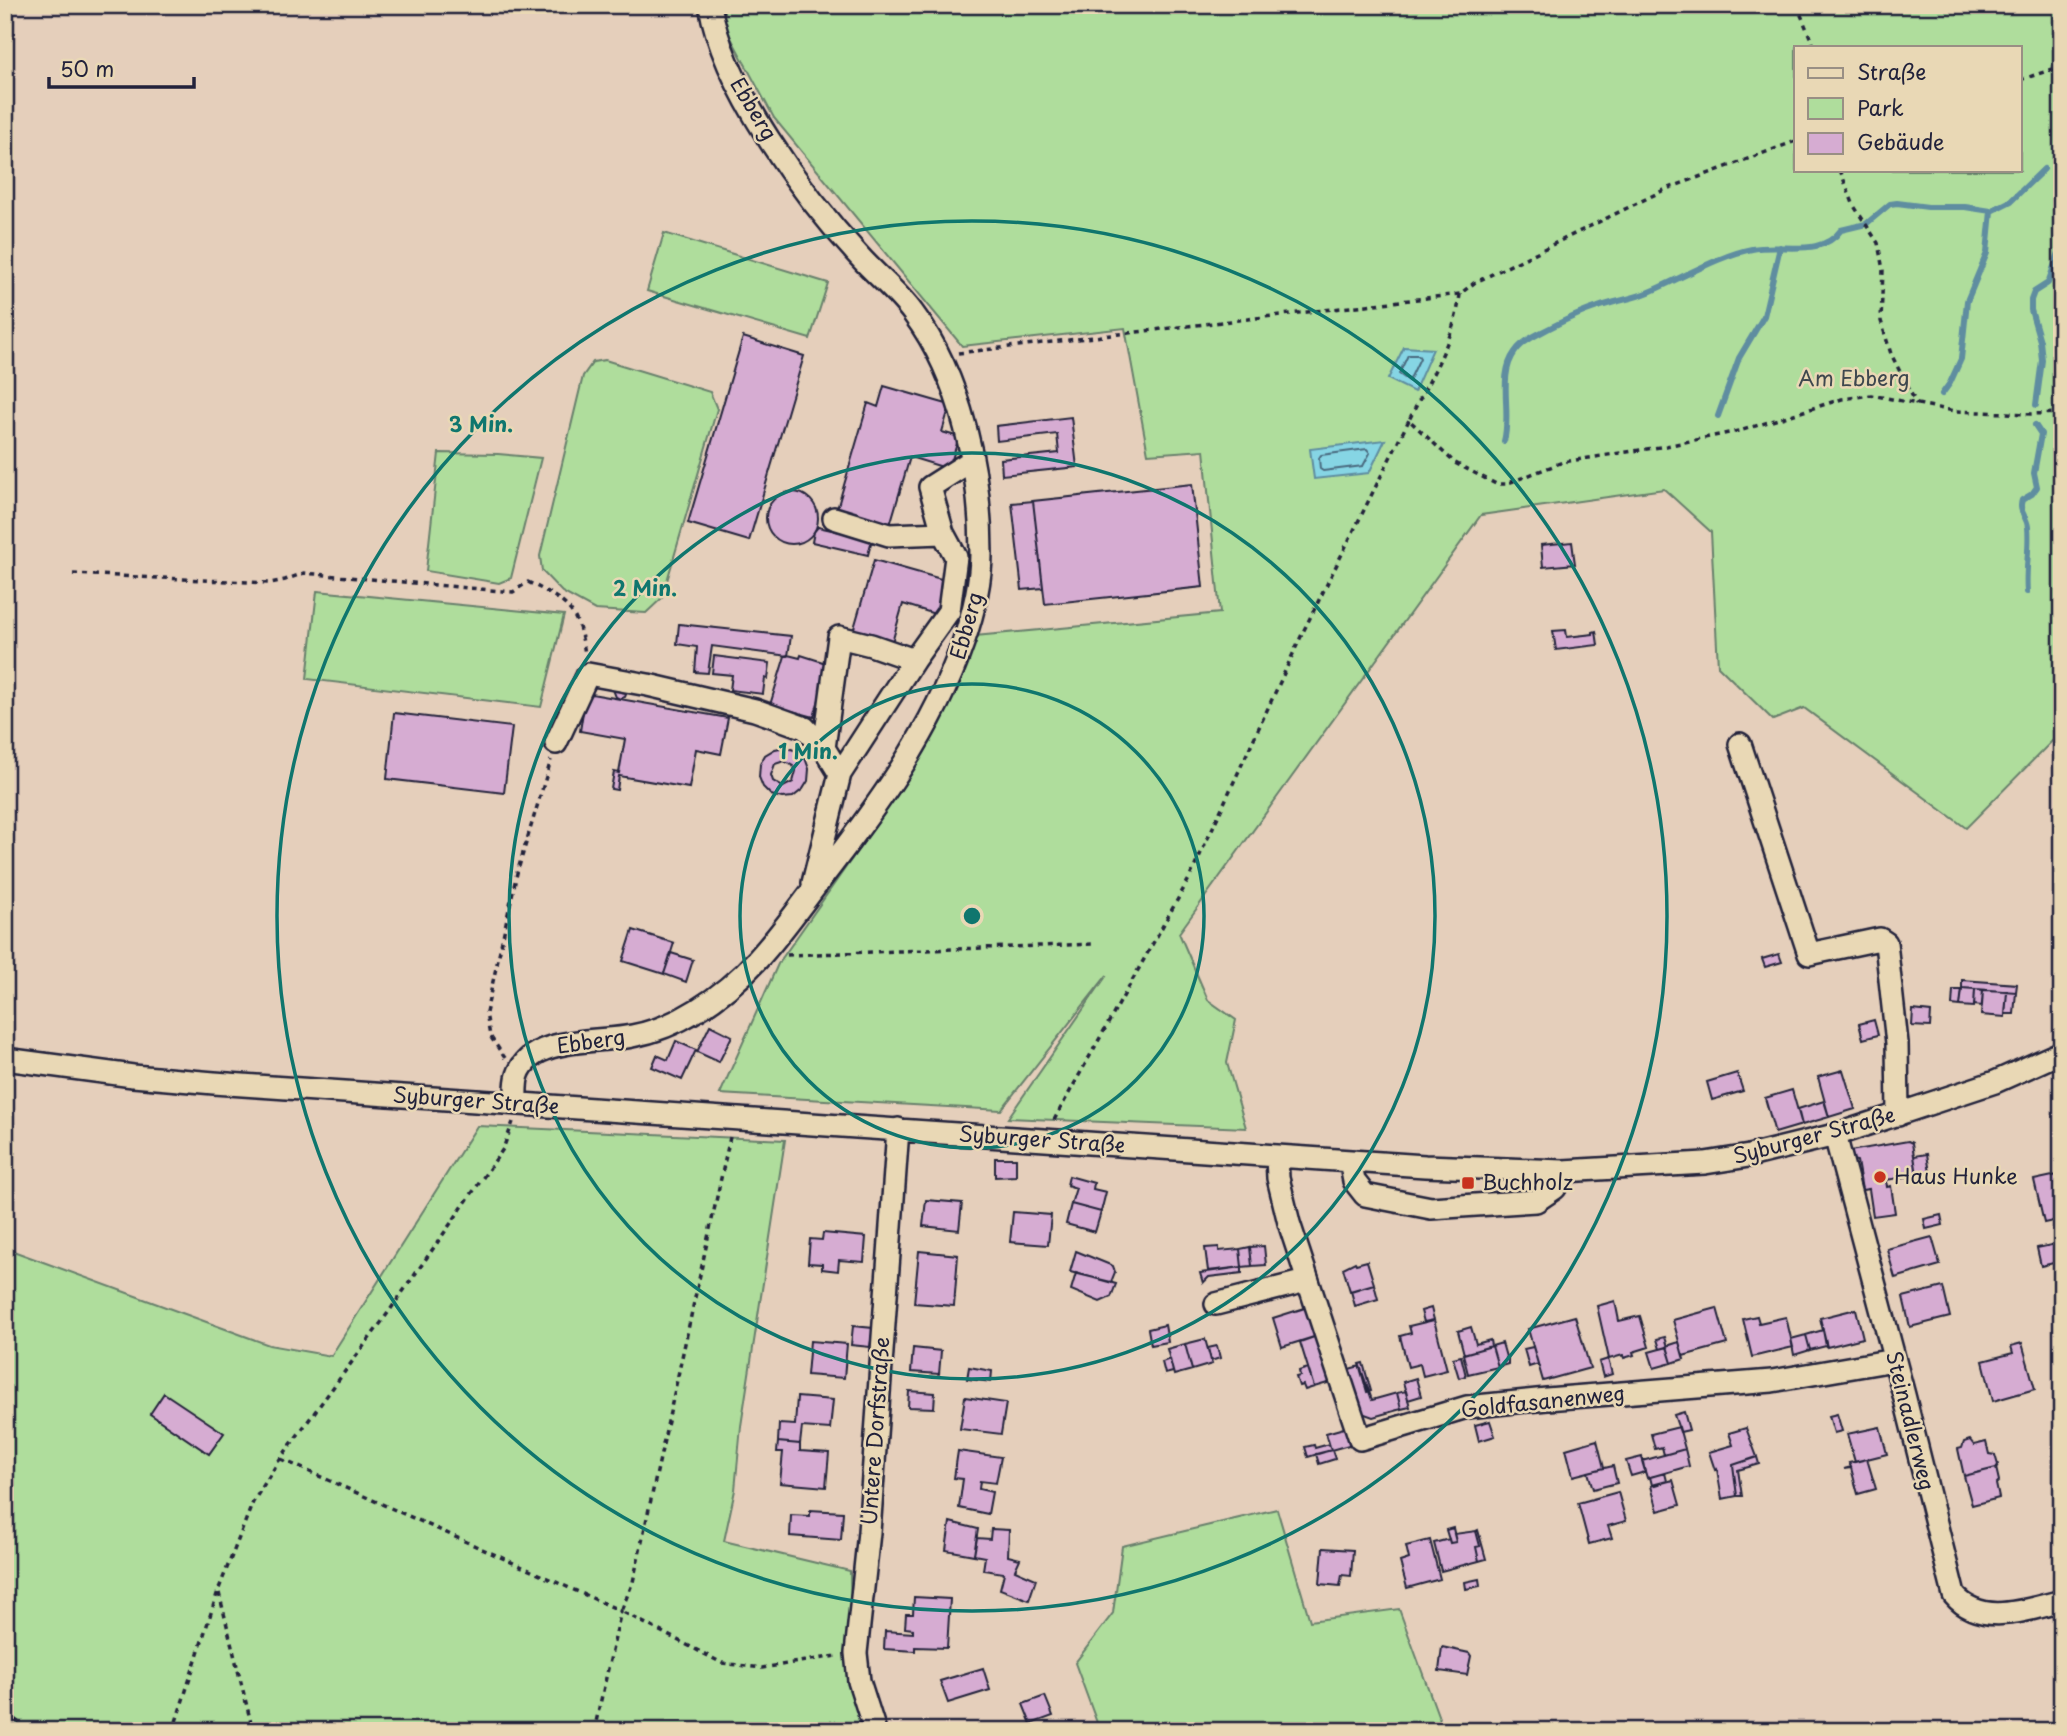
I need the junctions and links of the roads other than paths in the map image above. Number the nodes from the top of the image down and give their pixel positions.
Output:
1 (710, 5) edge
2 (971, 461) junction
3 (834, 518) dead end
4 (943, 533) junction
5 (914, 660) junction
6 (556, 743) road end
7 (1740, 744) dead end
8 (824, 748) junction
9 (840, 774) junction
10 (811, 892) junction
11 (2062, 1052) edge
12 (5, 1059) edge
13 (516, 1103) junction
14 (1898, 1115) junction
15 (898, 1129) junction
16 (1835, 1135) junction
17 (1277, 1156) junction
18 (1350, 1161) junction
19 (1563, 1171) junction
20 (1306, 1281) junction
21 (1216, 1304) dead end
22 (1894, 1360) junction
23 (2062, 1601) edge
24 (874, 1731) edge

1 - 2 street, Ebberg
2 - 4 street
2 - 10 street, Ebberg
3 - 4 street
4 - 5 street
5 - 8 street
5 - 9 street
6 - 8 street
7 - 14 street
8 - 9 street
9 - 10 street
10 - 13 street, Ebberg
11 - 14 street, Syburger Straße
12 - 13 street, Syburger Straße
13 - 15 street, Syburger Straße
14 - 16 street, Syburger Straße
15 - 17 street, Syburger Straße
15 - 24 street, Untere Dorfstraße
16 - 19 street, Syburger Straße
16 - 22 street, Steinadlerweg
17 - 18 street, Syburger Straße
17 - 20 street, Goldfasanenweg
18 - 19 street, Syburger Straße
18 - 19 street
20 - 21 street
20 - 22 street, Goldfasanenweg
22 - 23 street, Steinadlerweg

